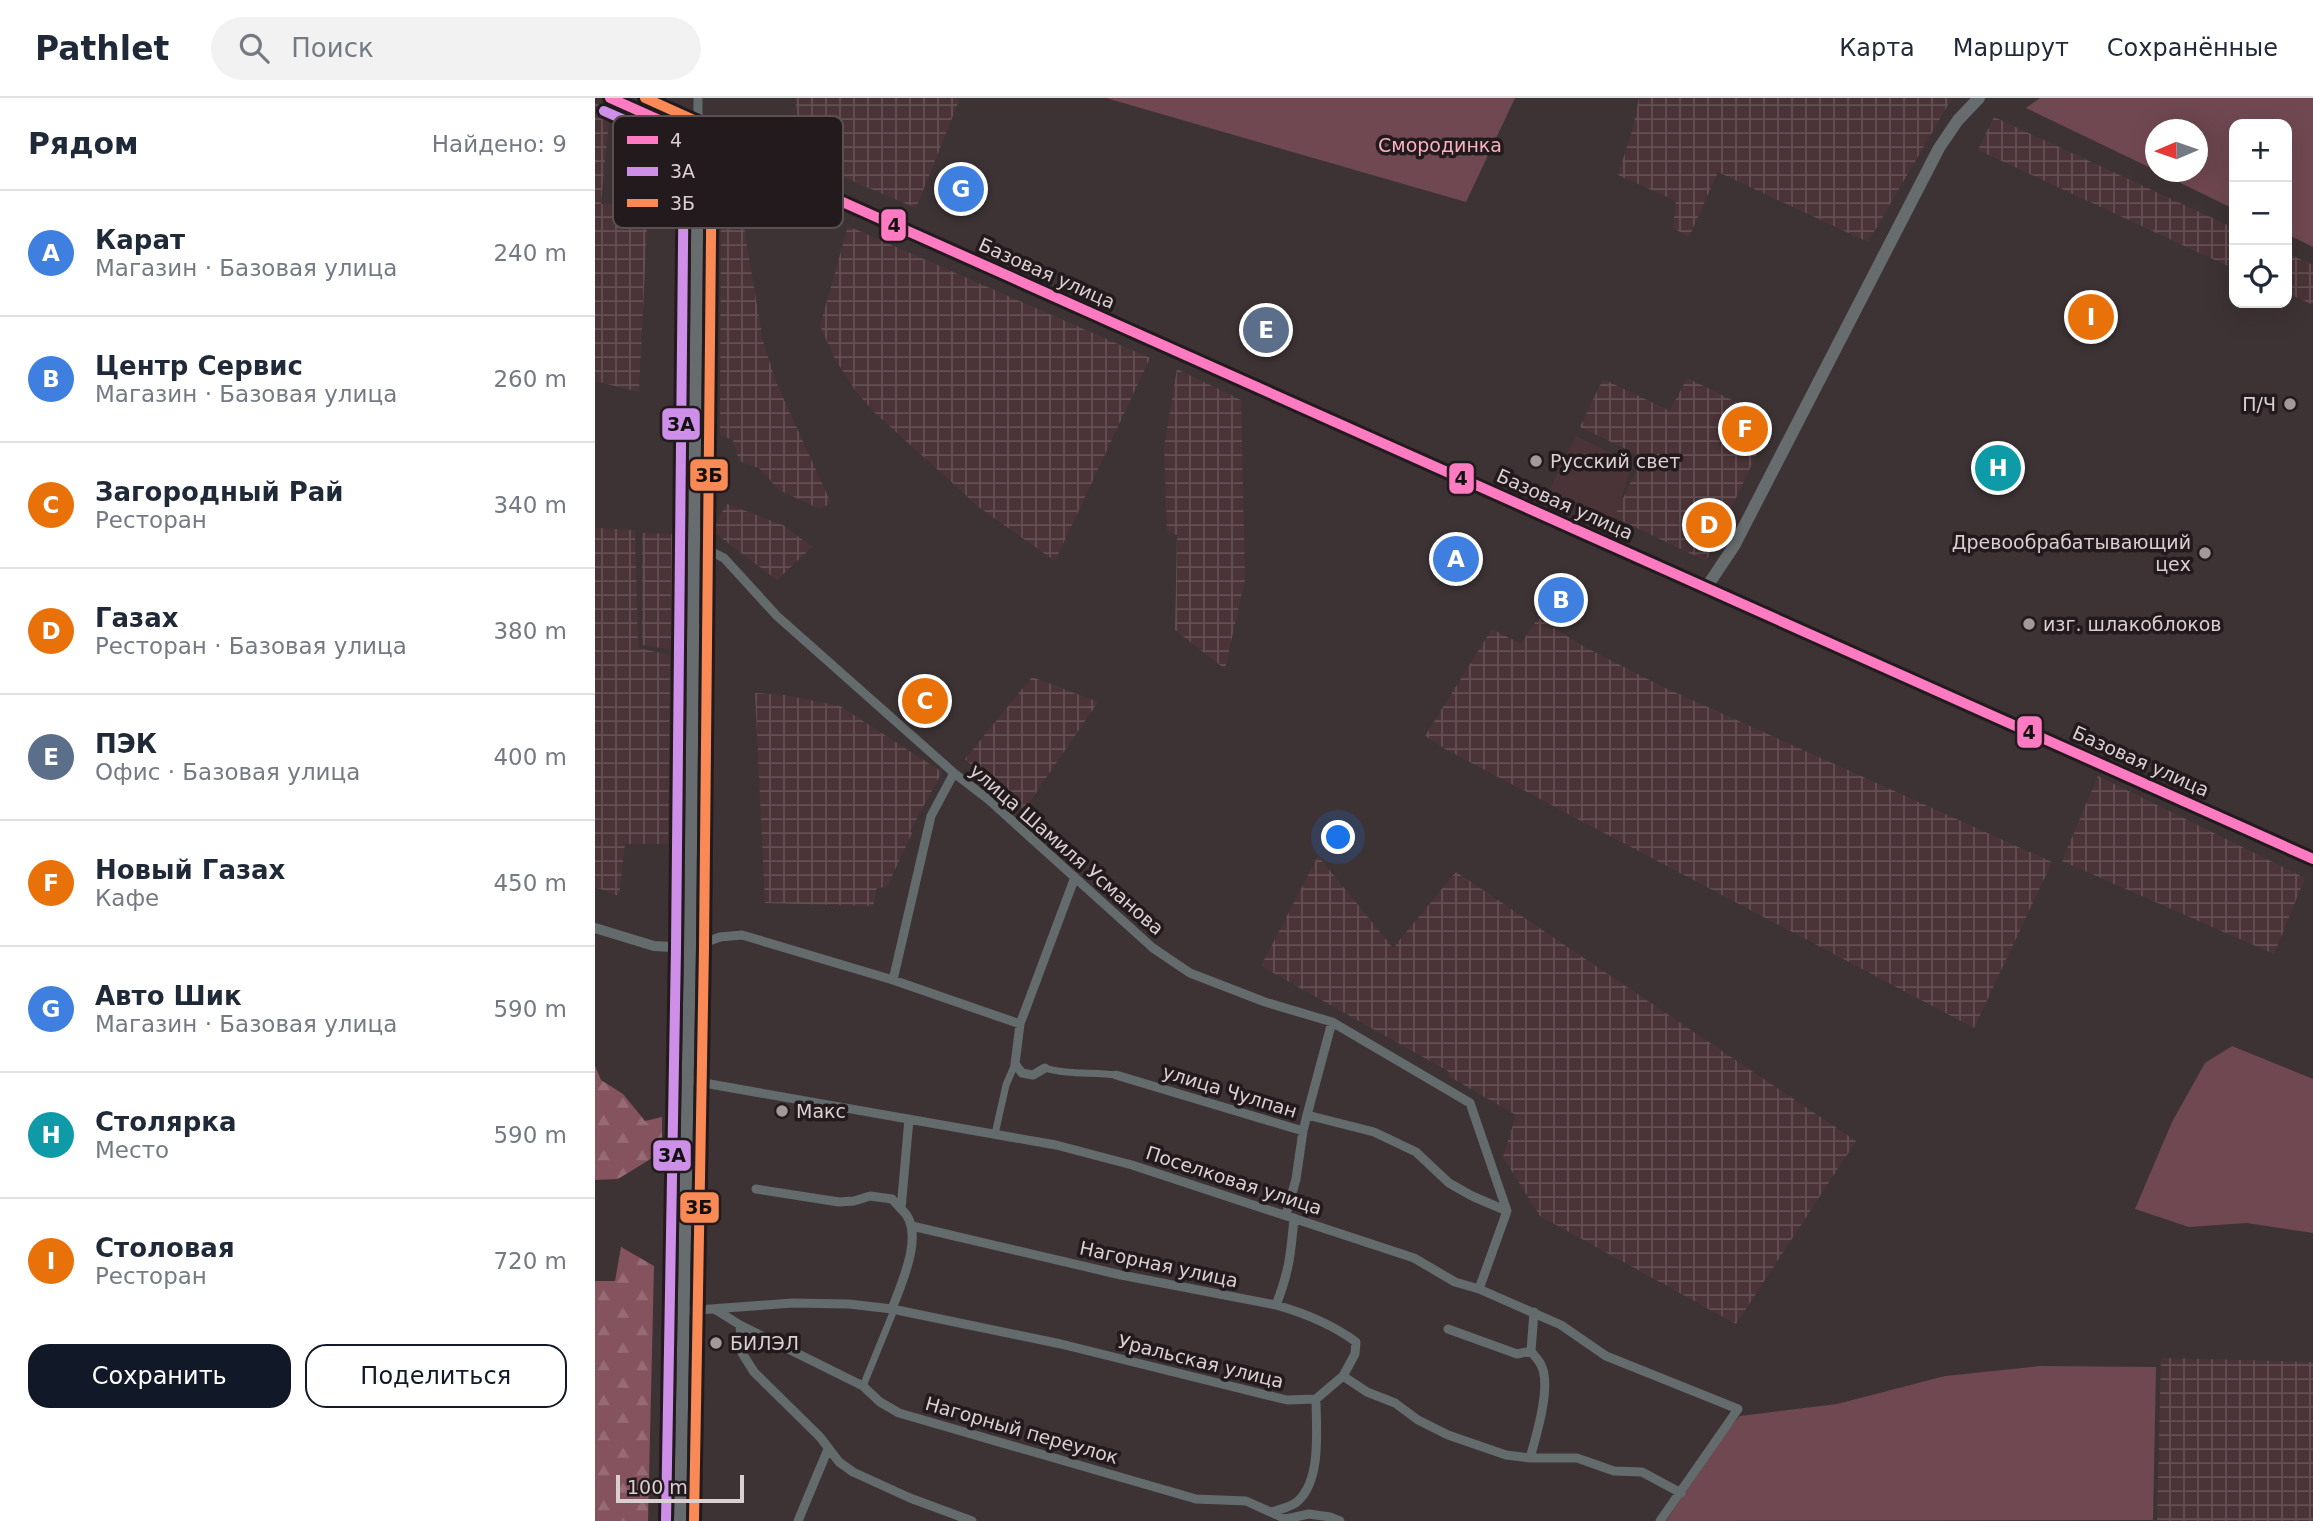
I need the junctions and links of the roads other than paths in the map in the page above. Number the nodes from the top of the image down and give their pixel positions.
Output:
1 (610, 98) edge
2 (698, 98) edge
3 (1979, 98) edge
4 (651, 116) edge
5 (698, 116) edge
6 (843, 202) edge
7 (697, 228) edge
8 (692, 542) junction
9 (1706, 588) junction
10 (954, 773) junction
11 (2313, 859) edge
12 (1075, 877) junction
13 (595, 928) edge
14 (690, 948) junction
15 (893, 980) junction
16 (1332, 1022) junction
17 (1020, 1024) junction
18 (1015, 1064) junction
19 (1045, 1068) joint
20 (1116, 1075) joint
21 (687, 1080) junction
22 (1307, 1115) junction
23 (909, 1119) junction
24 (1303, 1131) junction
25 (995, 1134) junction
26 (755, 1188) dead end
27 (901, 1209) junction
28 (1507, 1211) junction
29 (1290, 1216) junction
30 (912, 1226) junction
31 (1479, 1289) junction
32 (1276, 1305) junction
33 (714, 1309) junction
34 (893, 1309) junction
35 (684, 1311) junction
36 (1534, 1312) junction
37 (740, 1325) junction
38 (1448, 1329) dead end
39 (1531, 1351) junction
40 (1343, 1376) junction
41 (863, 1386) junction
42 (1316, 1399) junction
43 (828, 1449) junction
44 (1530, 1458) junction
45 (1681, 1493) junction
46 (1272, 1512) junction
47 (680, 1521) edge
48 (798, 1521) edge
49 (972, 1521) edge
50 (1340, 1521) edge
51 (1660, 1521) edge

1 - 4 street, Базовая улица
2 - 5 street
3 - 9 main road
6 - 9 main road, Базовая улица
7 - 8 main road
8 - 10 street, улица Шамиля Усманова
8 - 14 main road
9 - 11 street, Базовая улица
10 - 12 street, улица Шамиля Усманова
10 - 15 street
12 - 16 street, улица Шамиля Усманова
12 - 17 street
13 - 14 street
14 - 15 street
14 - 21 main road
15 - 17 street
16 - 22 street
16 - 28 street, улица Шамиля Усманова
17 - 18 street
18 - 19 street
18 - 25 street
19 - 20 street
20 - 24 street, улица Чулпан
21 - 23 street, Поселковая улица
21 - 35 main road
22 - 24 street, улица Чулпан
22 - 28 street, улица Чулпан
23 - 25 street, Поселковая улица
23 - 27 street
24 - 29 street
25 - 29 street, Поселковая улица
26 - 27 street
27 - 30 street
28 - 31 street
29 - 31 street, Поселковая улица
29 - 32 street
30 - 32 street, Нагорная улица
30 - 34 street
31 - 36 street, Поселковая улица
32 - 40 street, Нагорная улица
33 - 34 street, Уральская улица
33 - 35 street, Уральская улица
33 - 37 street, Нагорный переулок
34 - 41 street
34 - 42 street, Уральская улица
35 - 47 main road
36 - 39 street
36 - 45 street, Поселковая улица
37 - 41 street, Нагорный переулок
37 - 43 street
38 - 39 street
39 - 44 street
40 - 42 street
40 - 44 street
41 - 46 street, Нагорный переулок
42 - 46 street
43 - 48 street
43 - 49 street
44 - 45 street
45 - 51 street
46 - 50 street, Нагорный переулок

